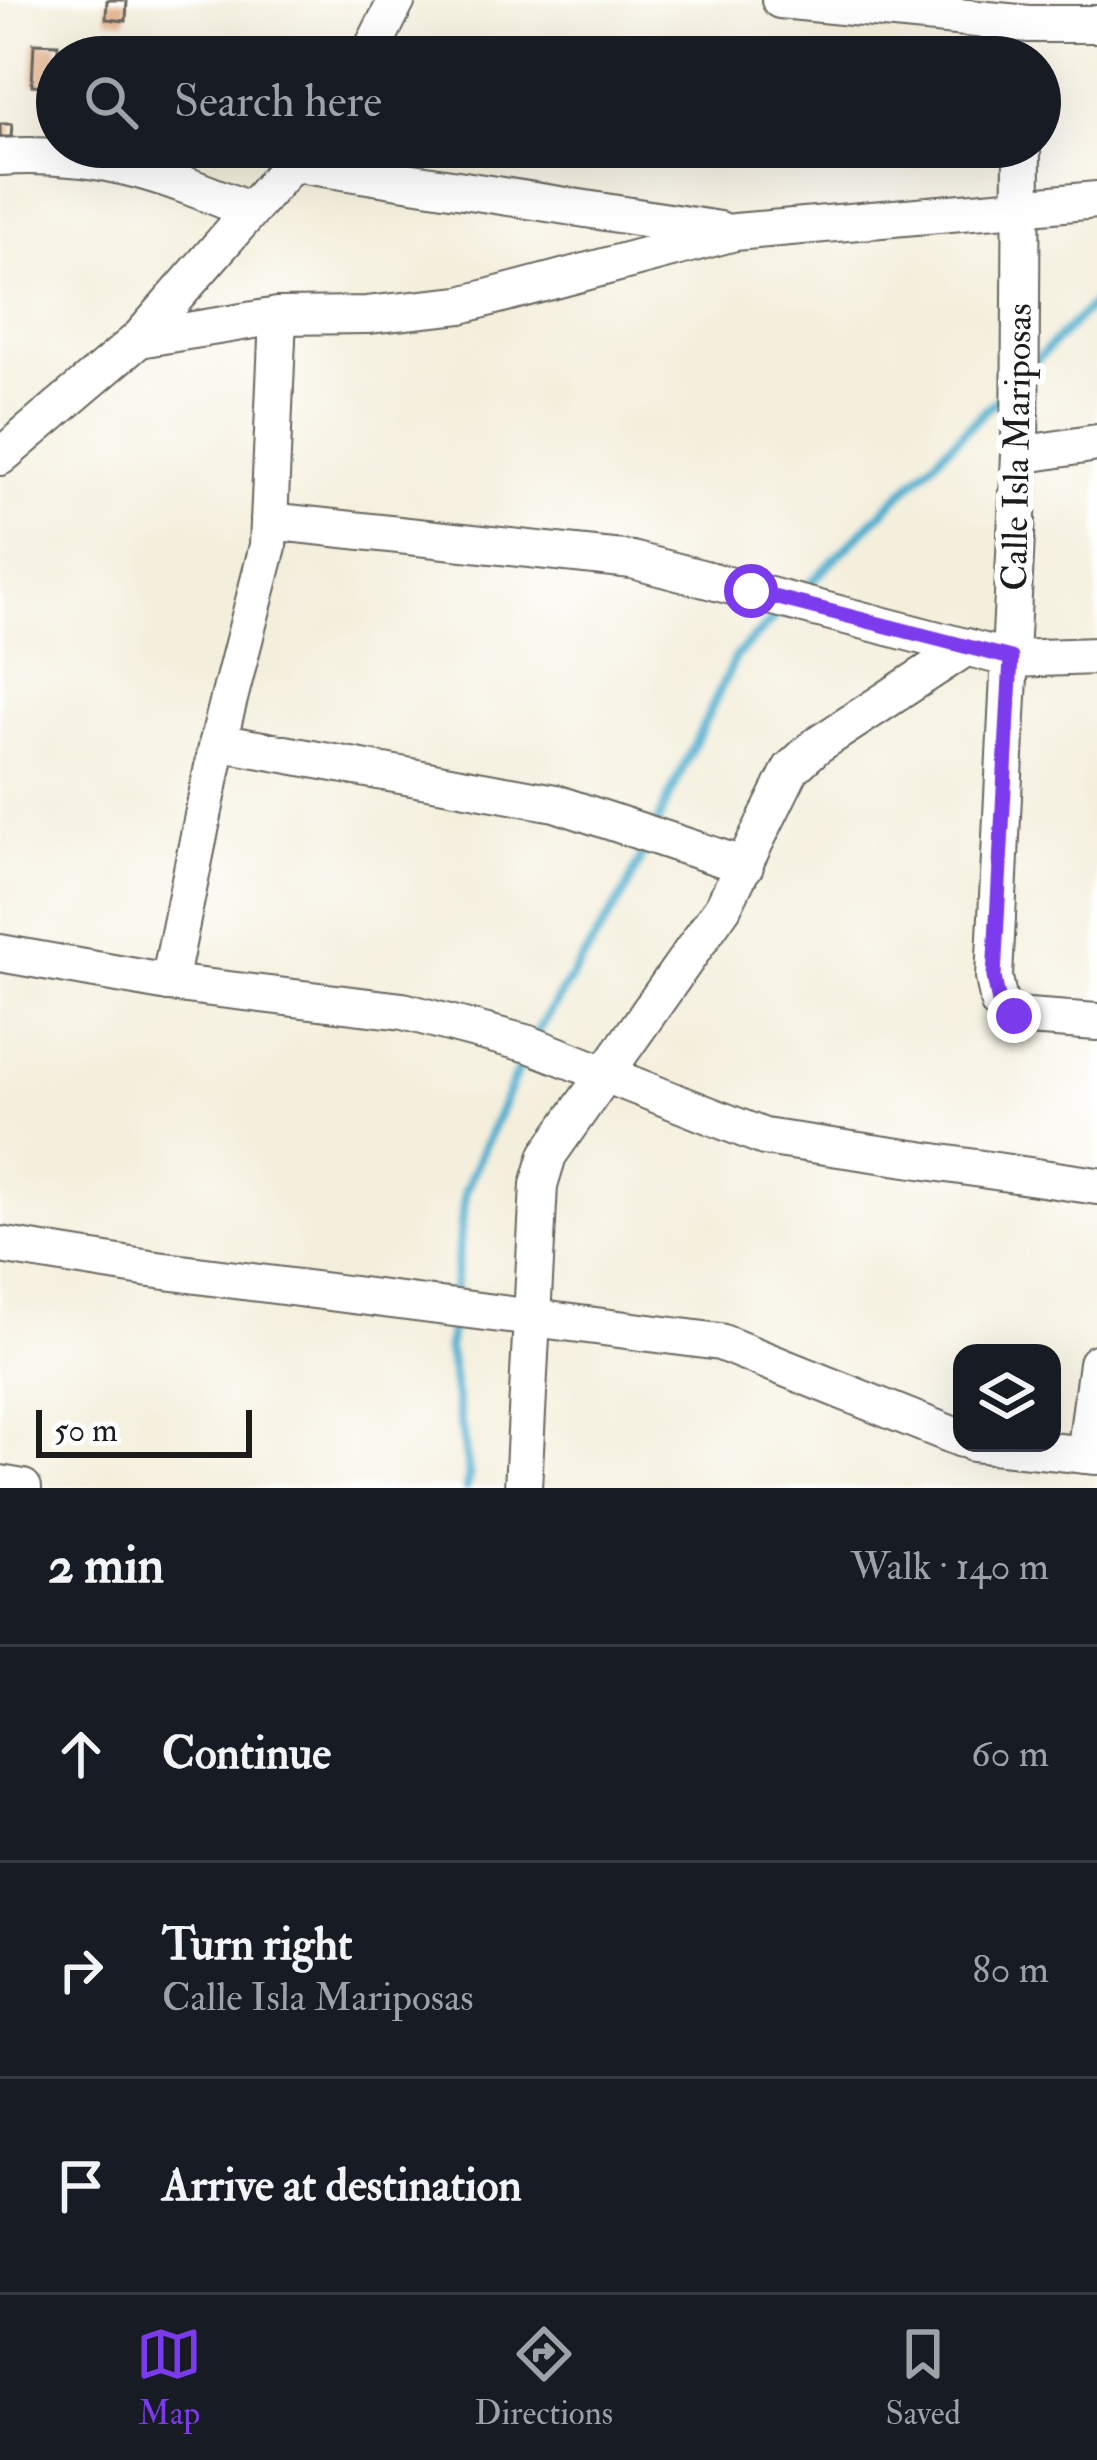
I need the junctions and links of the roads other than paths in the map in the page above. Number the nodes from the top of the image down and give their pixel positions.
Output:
1 (398, 0) edge
2 (781, 0) edge
3 (1097, 24) edge
4 (1029, 27) edge
5 (379, 36) edge
6 (0, 157) edge
7 (36, 159) edge
8 (140, 168) edge
9 (287, 168) edge
10 (373, 168) edge
11 (1021, 168) edge
12 (1097, 200) edge
13 (248, 210) junction
14 (1020, 210) junction
15 (735, 232) junction
16 (278, 316) junction
17 (139, 339) junction
18 (43, 420) junction
19 (0, 423) edge
20 (1097, 443) edge
21 (1020, 455) junction
22 (0, 458) edge
23 (268, 521) junction
24 (968, 647) junction
25 (1097, 656) edge
26 (1011, 658) junction
27 (218, 742) junction
28 (745, 866) junction
29 (0, 953) edge
30 (169, 982) junction
31 (1097, 1022) edge
32 (605, 1072) junction
33 (1097, 1186) edge
34 (0, 1245) edge
35 (531, 1318) junction
36 (1097, 1363) edge
37 (953, 1435) edge
38 (1055, 1452) edge
39 (1091, 1456) edge
40 (0, 1484) edge
41 (22, 1488) edge
42 (523, 1488) edge

1 - 5 street
2 - 4 street
3 - 4 street
6 - 7 street
8 - 13 street
9 - 13 street
10 - 15 street
11 - 14 street, Calle Isla Mariposas
12 - 14 street
13 - 17 street
14 - 15 street
14 - 21 street, Calle Isla Mariposas
15 - 16 street
16 - 17 street
16 - 23 street
17 - 18 street
18 - 19 street
18 - 22 street
20 - 21 street
21 - 26 street, Calle Isla Mariposas
23 - 24 street
23 - 27 street
24 - 26 street
24 - 28 street
25 - 26 street
26 - 31 street, Calle Isla Mariposas
27 - 28 street
27 - 30 street
28 - 32 street
29 - 30 street
30 - 32 street
32 - 33 street
32 - 35 street
34 - 35 street
35 - 37 street
35 - 42 street
36 - 39 street
38 - 39 street
40 - 41 street

